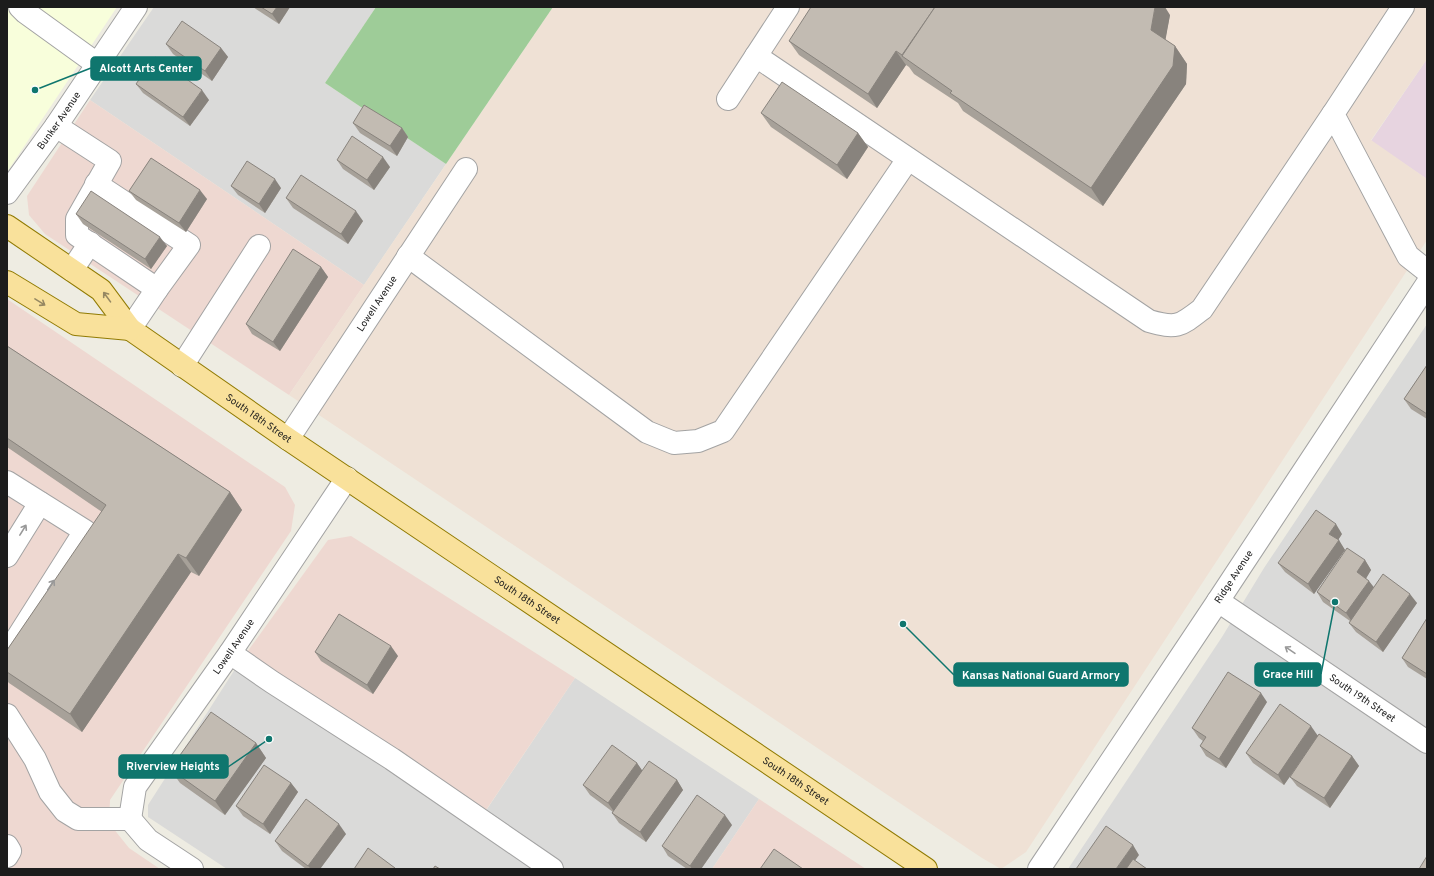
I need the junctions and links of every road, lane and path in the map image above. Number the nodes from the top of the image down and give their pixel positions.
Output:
1 (20, 7) edge
2 (136, 7) edge
3 (788, 7) edge
4 (1403, 7) edge
5 (756, 56) junction
6 (97, 64) junction
7 (728, 99) dead end
8 (1333, 114) junction
9 (56, 126) junction
10 (908, 159) junction
11 (466, 169) dead end
12 (96, 184) junction
13 (7, 193) edge
14 (7, 226) edge
15 (99, 244) junction
16 (259, 246) dead end
17 (408, 256) junction
18 (72, 270) junction
19 (1427, 271) edge
20 (7, 282) edge
21 (1427, 284) edge
22 (157, 289) junction
23 (130, 329) junction
24 (182, 366) junction
25 (288, 439) junction
26 (347, 478) junction
27 (7, 482) edge
28 (40, 503) junction
29 (7, 556) edge
30 (1218, 601) junction
31 (230, 653) junction
32 (7, 654) edge
33 (7, 715) edge
34 (1427, 742) edge
35 (130, 819) junction
36 (7, 846) edge
37 (7, 856) edge
38 (192, 869) edge
39 (552, 869) edge
40 (926, 869) edge
41 (1039, 869) edge

1 - 6 street
2 - 6 street, Bunker Avenue
3 - 5 street
4 - 8 street
5 - 7 street
5 - 10 street
6 - 9 street, Bunker Avenue
8 - 10 street
8 - 19 street
9 - 12 street
9 - 13 street, Bunker Avenue
10 - 17 street
11 - 17 street, Lowell Avenue
12 - 15 street
12 - 22 street
14 - 18 main road, South 18th Street
15 - 18 street
15 - 22 street
16 - 24 street
17 - 25 street, Lowell Avenue
23 -> 18 main road, South 18th Street
20 -> 23 main road
21 - 30 street, Ridge Avenue
22 - 23 street
23 - 24 main road, South 18th Street
24 - 25 main road, South 18th Street
25 - 26 main road, South 18th Street
26 - 31 street, Lowell Avenue
26 - 40 main road, South 18th Street
27 - 28 street
29 -> 28 street
32 -> 28 street
34 -> 30 street, South 19th Street
30 - 41 street, Ridge Avenue
31 - 35 street, Lowell Avenue
31 - 39 street
33 - 35 street
35 - 38 street
36 - 37 street

